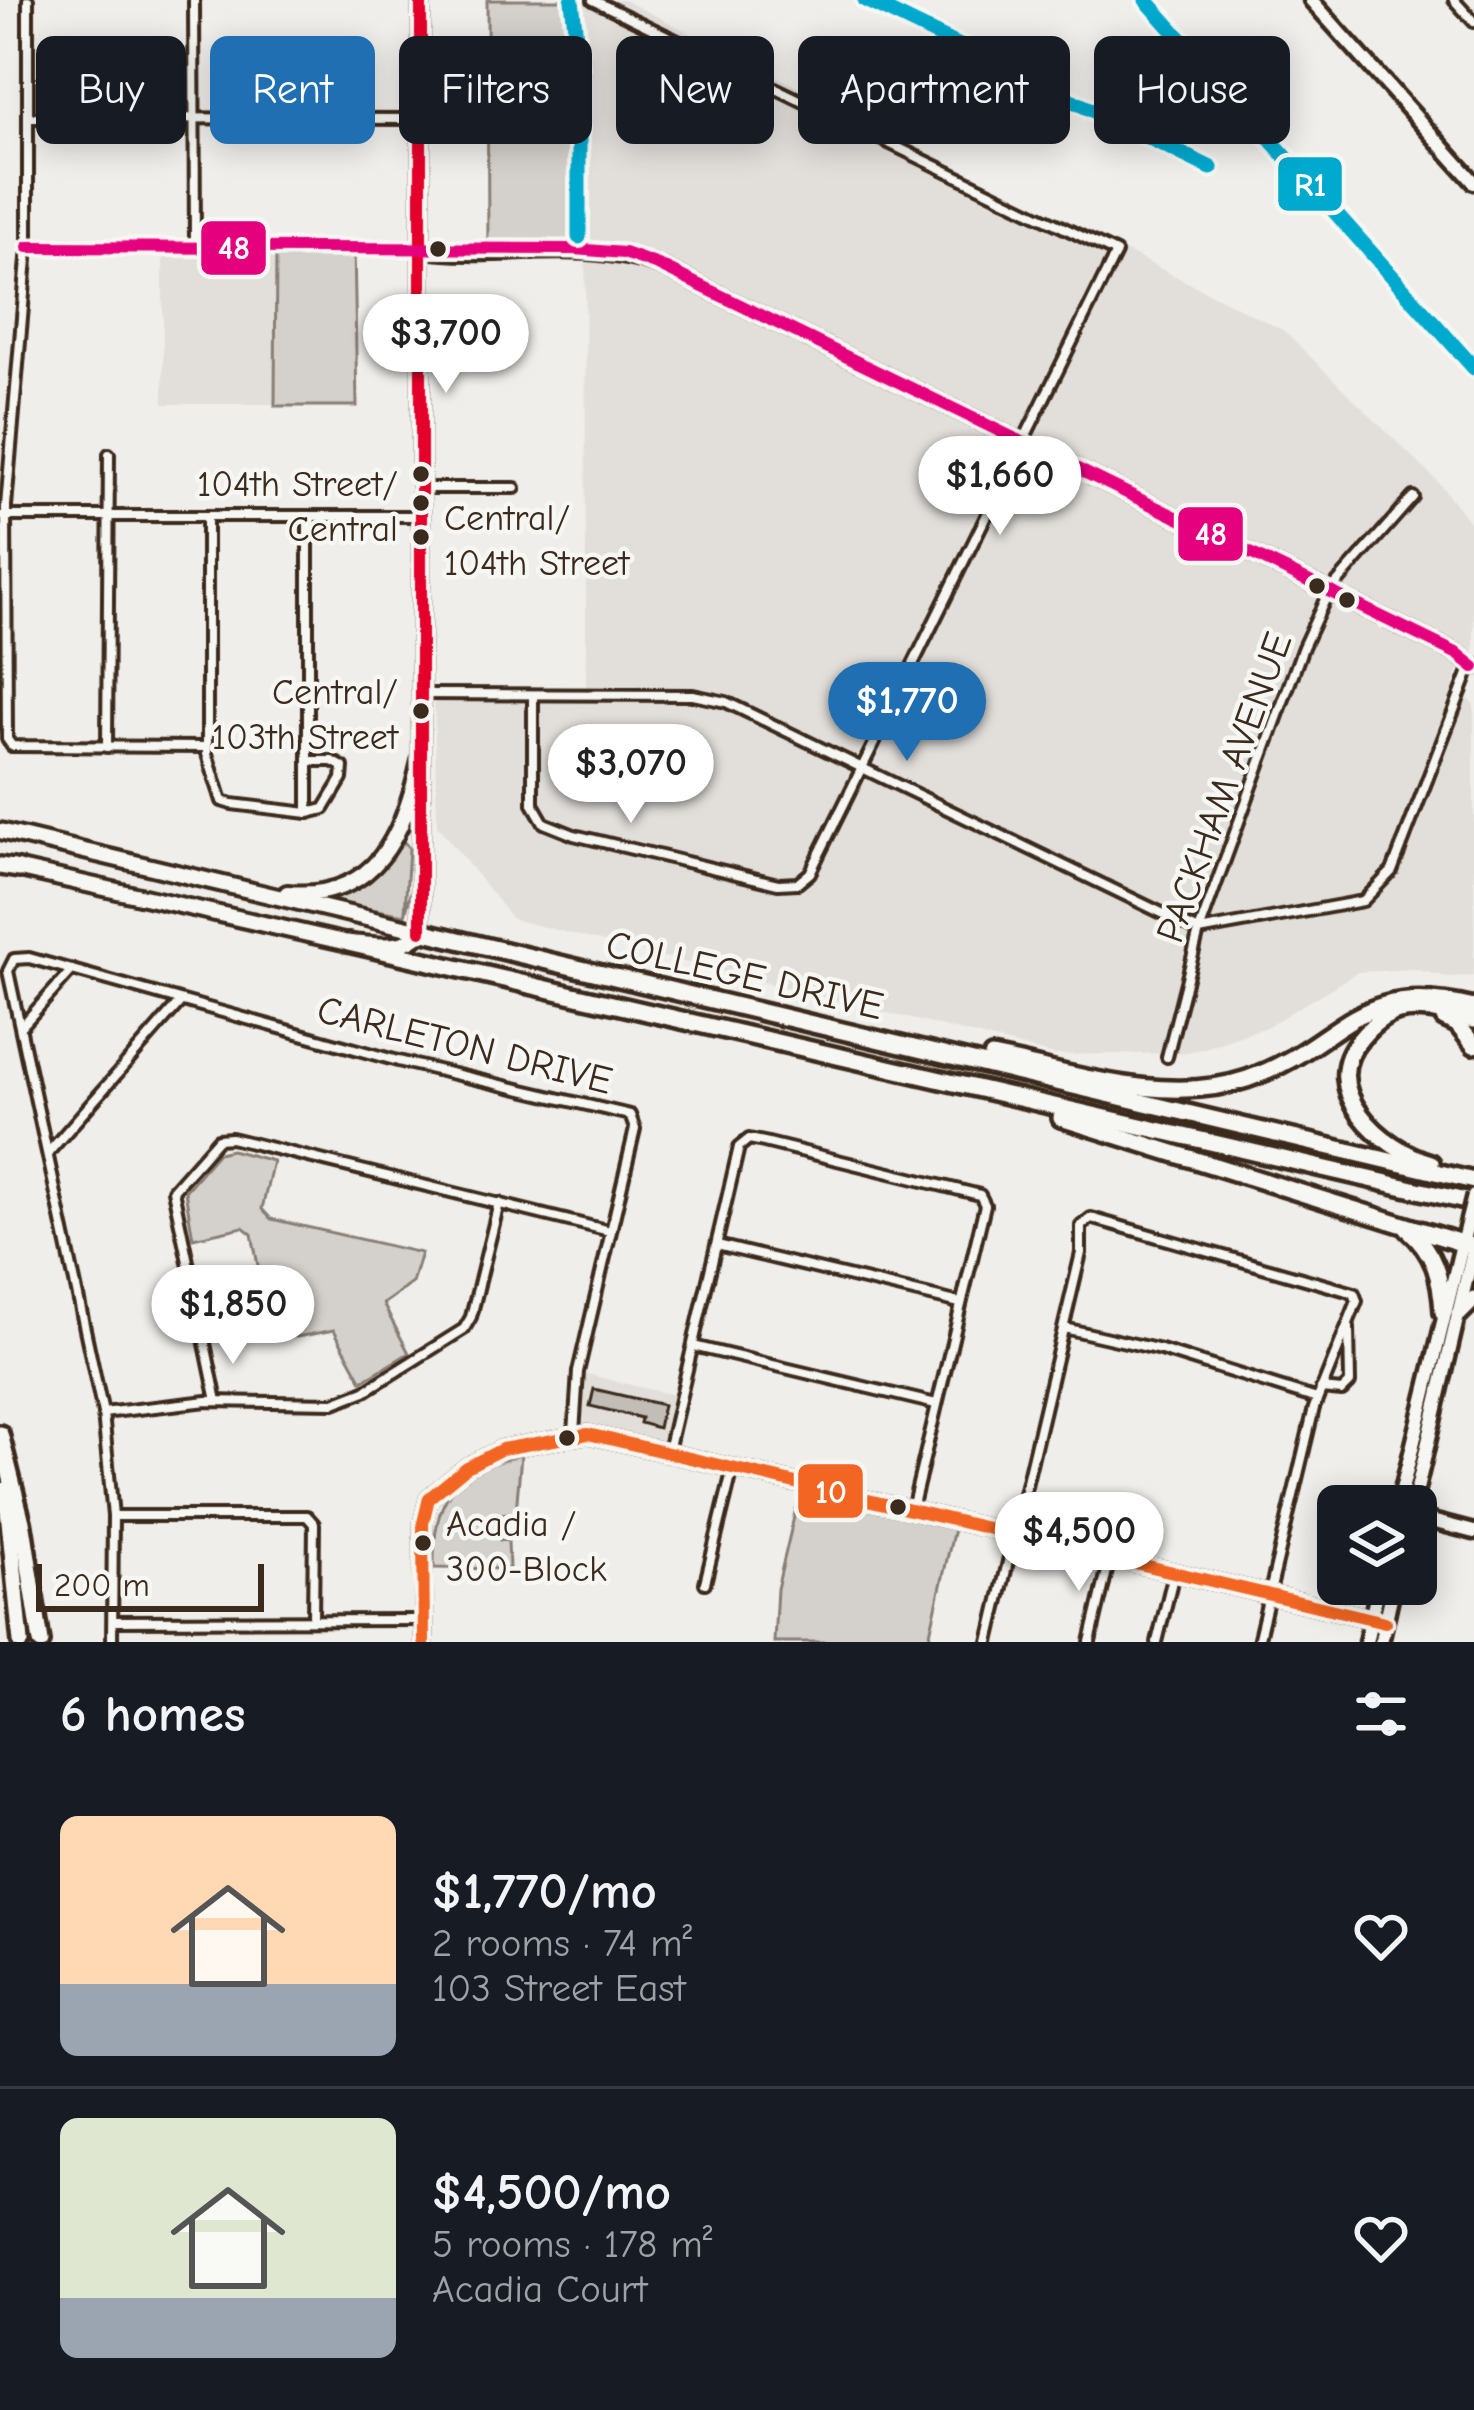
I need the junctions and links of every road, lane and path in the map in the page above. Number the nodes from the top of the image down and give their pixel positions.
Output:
1 (28, 0) edge
2 (194, 0) edge
3 (421, 0) edge
4 (593, 0) edge
5 (1311, 0) edge
6 (1454, 0) edge
7 (1474, 22) edge
8 (421, 36) edge
9 (28, 118) junction
10 (399, 118) edge
11 (193, 119) junction
12 (420, 144) edge
13 (1474, 182) edge
14 (195, 246) junction
15 (28, 247) junction
16 (421, 249) junction
17 (1022, 443) junction
18 (109, 454) dead end
19 (422, 488) junction
20 (515, 488) dead end
21 (1413, 496) dead end
22 (107, 515) junction
23 (3, 516) edge
24 (421, 516) junction
25 (207, 517) junction
26 (308, 517) junction
27 (1328, 593) junction
28 (1473, 666) edge
29 (421, 694) junction
30 (533, 695) junction
31 (106, 747) junction
32 (207, 747) junction
33 (308, 761) junction
34 (420, 761) junction
35 (862, 768) junction
36 (308, 813) junction
37 (0, 831) edge
38 (0, 865) edge
39 (19, 868) joint
40 (241, 888) junction
41 (421, 931) junction
42 (1199, 931) junction
43 (348, 944) junction
44 (72, 970) junction
45 (503, 979) junction
46 (180, 1002) junction
47 (1474, 1008) edge
48 (1430, 1011) junction
49 (1474, 1020) edge
50 (20, 1028) junction
51 (896, 1042) junction
52 (1474, 1045) edge
53 (1167, 1058) dead end
54 (955, 1084) junction
55 (48, 1154) junction
56 (1474, 1178) edge
57 (1474, 1199) edge
58 (499, 1203) junction
59 (1402, 1225) junction
60 (610, 1231) junction
61 (717, 1245) junction
62 (1468, 1245) edge
63 (1474, 1299) edge
64 (960, 1303) junction
65 (1451, 1313) junction
66 (1349, 1321) junction
67 (1064, 1328) junction
68 (693, 1346) junction
69 (1319, 1394) junction
70 (217, 1401) junction
71 (937, 1404) junction
72 (103, 1413) junction
73 (574, 1433) junction
74 (0, 1434) edge
75 (668, 1451) junction
76 (0, 1459) edge
77 (734, 1466) junction
78 (1404, 1485) edge
79 (1417, 1485) edge
80 (912, 1509) junction
81 (113, 1516) junction
82 (1437, 1522) edge
83 (1474, 1532) edge
84 (1016, 1534) junction
85 (1110, 1557) junction
86 (1174, 1572) junction
87 (705, 1583) dead end
88 (1269, 1593) junction
89 (1378, 1605) edge
90 (1385, 1605) edge
91 (313, 1620) junction
92 (424, 1620) junction
93 (1378, 1620) junction
94 (112, 1621) junction
95 (21, 1642) edge
96 (41, 1642) edge
97 (112, 1642) edge
98 (424, 1642) edge
99 (989, 1642) edge
100 (1090, 1642) edge
101 (1157, 1642) edge
102 (1258, 1642) edge
103 (1366, 1642) edge
104 (1381, 1642) edge

1 - 9 street
2 - 11 street
3 - 8 street
4 - 17 street
5 - 13 street
6 - 7 street
9 - 11 street
9 - 15 street
10 - 11 street
11 - 14 street
12 - 16 street
14 - 15 street
14 - 16 street
15 - 23 street
16 - 17 street
16 - 19 street
17 - 27 street
17 - 35 street
18 - 22 street
19 - 20 street
19 - 24 street
21 - 27 street, PACKHAM AVENUE
22 - 23 street
22 - 25 street
22 - 31 street
23 - 31 street
24 - 26 street
24 - 29 street
25 - 26 street
25 - 32 street
26 - 33 street
27 - 28 street
27 - 42 street, PACKHAM AVENUE
28 - 42 street
29 - 30 street
29 - 34 street
30 - 35 street
30 - 35 street
31 - 32 street
32 - 36 street
33 - 36 street
33 - 36 street
34 - 40 main road
34 - 41 street
35 - 42 street
37 - 40 main road, COLLEGE DRIVE
38 - 39 highway
39 - 43 main road, COLLEGE DRIVE
40 - 41 main road, COLLEGE DRIVE
41 - 43 main road
41 - 45 highway
41 - 51 highway, COLLEGE DRIVE
42 - 53 street, PACKHAM AVENUE
43 - 45 highway, COLLEGE DRIVE
44 - 46 street, CARLETON DRIVE
44 - 50 street
44 - 50 street, CARLETON DRIVE
45 - 54 highway, COLLEGE DRIVE
46 - 55 street
46 - 60 street, CARLETON DRIVE
47 - 51 highway
48 - 49 highway
48 - 52 highway
48 - 56 highway
50 - 55 street, CARLETON DRIVE
51 - 56 highway, COLLEGE DRIVE
54 - 57 highway, COLLEGE DRIVE
54 - 59 highway
55 - 72 street, CARLETON DRIVE
57 - 62 street, bridge
58 - 60 street
58 - 70 street
58 - 70 street
59 - 62 highway
59 - 65 highway
60 - 73 street, CARLETON DRIVE
61 - 64 street
61 - 64 street
61 - 68 street
62 - 65 street
63 - 65 highway
64 - 71 street
65 - 78 street
65 - 79 street
66 - 67 street
66 - 69 street
66 - 69 street
67 - 69 street
67 - 84 street
68 - 71 street
68 - 75 street
69 - 88 street
70 - 72 street
71 - 80 street
72 - 81 street, CARLETON DRIVE
73 - 75 street
73 - 92 street
74 - 96 highway
75 - 77 street
76 - 95 highway
77 - 80 street
77 - 87 street
80 - 84 street
81 - 91 street
81 - 94 street, CARLETON DRIVE
82 - 83 street
84 - 85 street
84 - 99 street
85 - 86 street
85 - 100 street
86 - 88 street
86 - 101 street
88 - 93 street
88 - 102 street
89 - 93 street
90 - 93 street
91 - 92 street
91 - 94 street
92 - 98 street
93 - 103 street
93 - 104 street
94 - 97 street, CARLETON DRIVE

